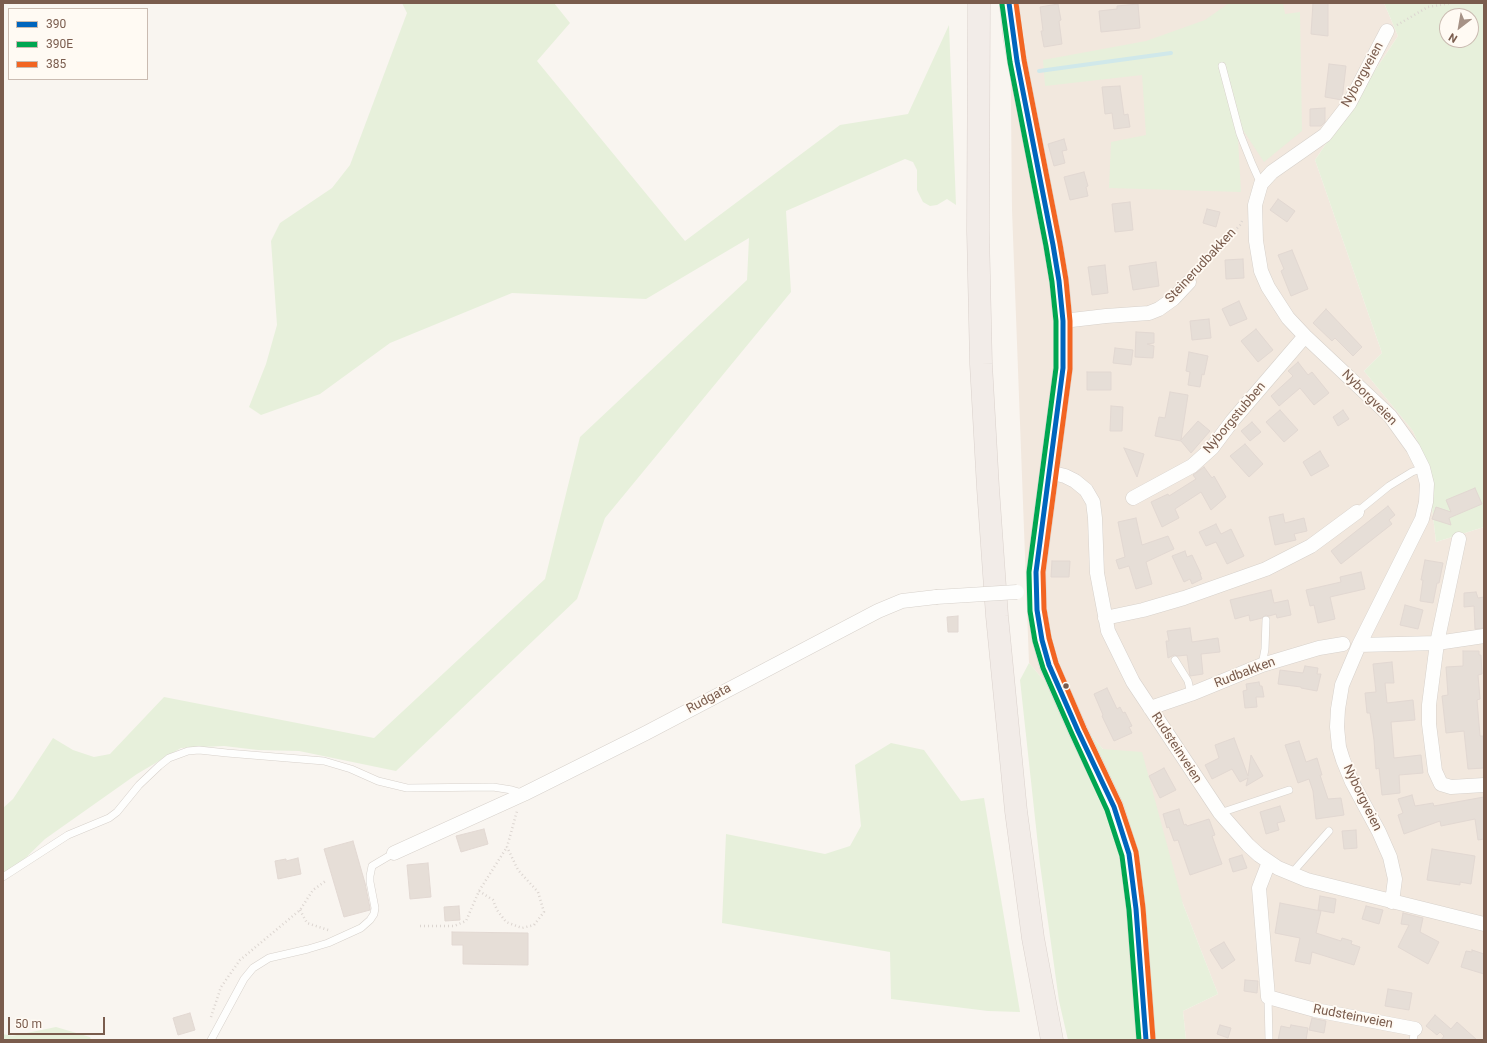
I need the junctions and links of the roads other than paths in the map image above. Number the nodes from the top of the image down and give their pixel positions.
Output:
1 (967, 3) edge
2 (979, 3) edge
3 (1010, 3) edge
4 (1387, 31) road end
5 (1222, 66) dead end
6 (1261, 184) junction
7 (1189, 282) road end
8 (1063, 321) junction
9 (1305, 336) junction
10 (1423, 468) junction
11 (1049, 472) junction
12 (1133, 498) dead end
13 (1357, 512) joint
14 (1460, 539) dead end
15 (1036, 591) junction
16 (1105, 618) junction
17 (1266, 620) dead end
18 (1484, 636) edge
19 (1437, 643) junction
20 (1343, 644) dead end
21 (1359, 645) junction
22 (1175, 660) dead end
23 (1262, 665) junction
24 (1191, 694) junction
25 (1150, 708) junction
26 (1484, 785) edge
27 (1289, 790) dead end
28 (524, 794) junction
29 (1220, 813) junction
30 (1329, 831) dead end
31 (394, 853) joint
32 (1269, 862) junction
33 (1291, 874) junction
34 (3, 877) edge
35 (1392, 902) junction
36 (1484, 924) edge
37 (1268, 997) junction
38 (1414, 1034) edge
39 (211, 1040) edge
40 (1040, 1040) edge
41 (1052, 1040) edge
42 (1146, 1040) edge
43 (1268, 1040) edge

1 - 40 highway
2 - 41 highway
3 - 8 main road
4 - 6 street, Nyborgveien
5 - 6 lane
6 - 9 street, Nyborgveien
7 - 8 street, Steinerudbakken
8 - 11 main road
9 - 10 street, Nyborgveien
9 - 12 street, Nyborgstubben
10 - 13 lane
10 - 21 street, Nyborgveien
11 - 15 main road
11 - 16 street, Rudsteinveien
13 - 16 street
14 - 19 street
15 - 28 street, Rudgata, bridge
15 - 42 main road
16 - 25 street, Rudsteinveien
17 - 23 lane
18 - 19 street
19 - 21 street
19 - 26 street
20 - 23 street, Rudbakken
21 - 35 street, Nyborgveien
22 - 24 lane
23 - 24 street, Rudbakken
24 - 25 street, Rudbakken
25 - 29 street, Rudsteinveien
27 - 29 lane
28 - 31 street, Rudgata
28 - 34 lane
29 - 32 street, Rudsteinveien
30 - 33 lane
31 - 39 lane
32 - 33 street, Rudsteinveien
32 - 37 street
33 - 35 street, Rudsteinveien
35 - 36 street, Rudsteinveien
37 - 38 street, Rudsteinveien
37 - 43 lane

